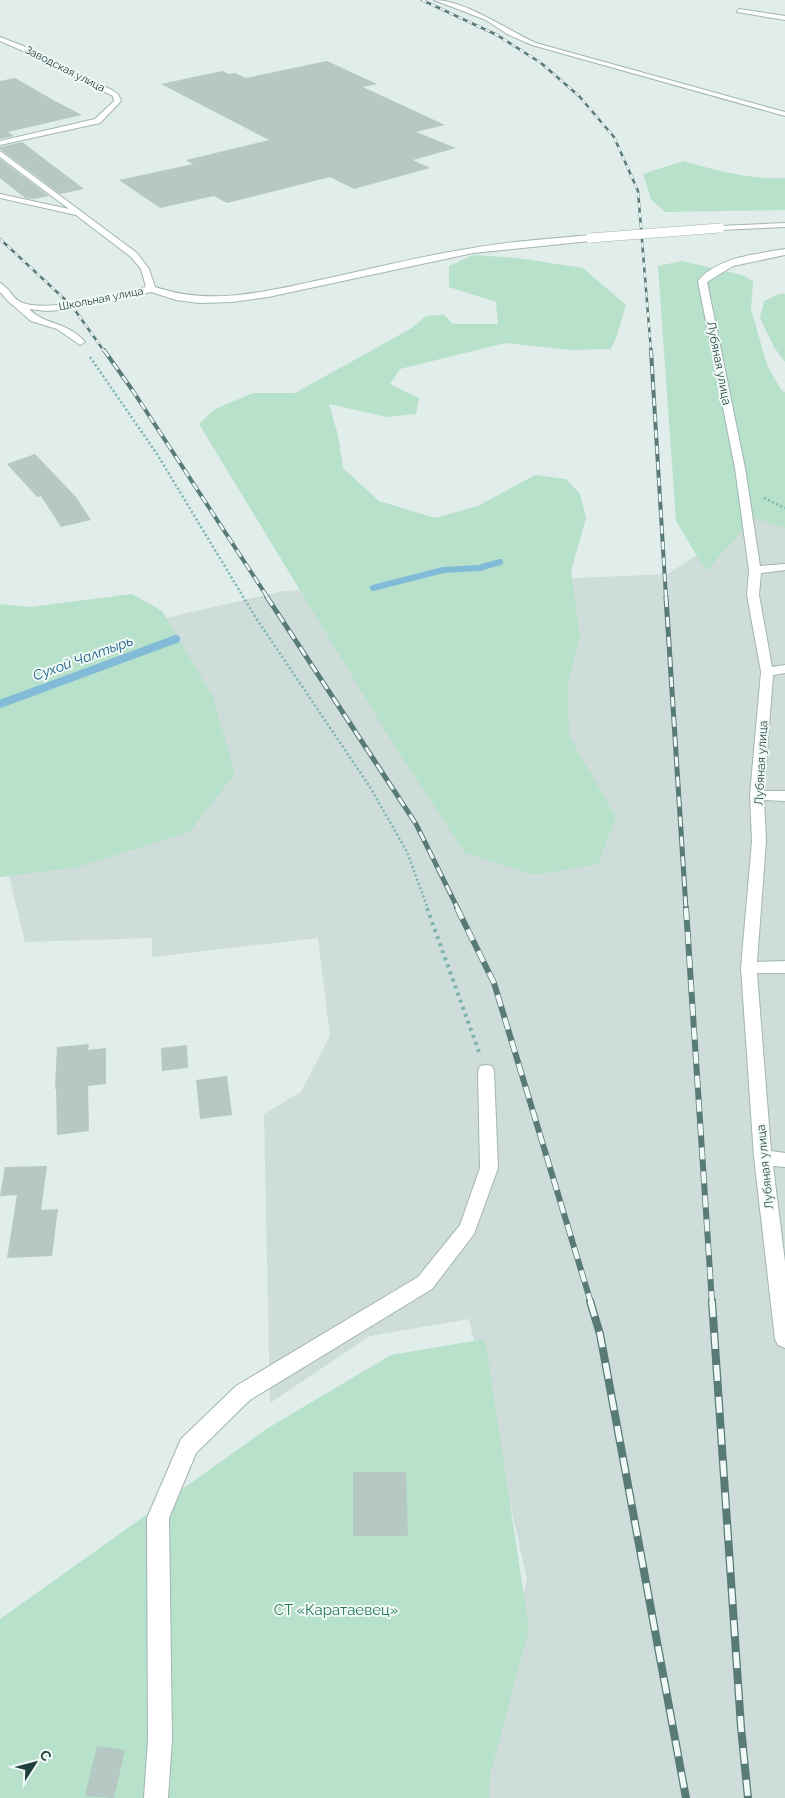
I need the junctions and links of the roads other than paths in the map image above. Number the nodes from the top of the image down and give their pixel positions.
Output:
1 (437, 0) edge
2 (739, 11) dead end
3 (785, 18) edge
4 (0, 39) edge
5 (785, 114) edge
6 (0, 143) edge
7 (0, 153) edge
8 (0, 196) edge
9 (81, 215) junction
10 (785, 225) edge
11 (785, 252) edge
12 (0, 286) edge
13 (151, 289) junction
14 (21, 306) junction
15 (80, 342) road end
16 (785, 567) edge
17 (755, 570) junction
18 (785, 669) edge
19 (767, 672) junction
20 (757, 795) junction
21 (785, 796) edge
22 (785, 967) edge
23 (749, 968) junction
24 (486, 1071) road end
25 (763, 1157) junction
26 (785, 1160) edge
27 (785, 1339) edge
28 (156, 1798) edge

1 - 5 street
2 - 3 street
4 - 6 street, Заводская улица
7 - 9 street
8 - 9 street
9 - 13 street
10 - 13 street, bridge
11 - 17 street, Лубяная улица
12 - 14 street
13 - 14 street, Школьная улица
14 - 15 street
16 - 17 street
17 - 19 street, Лубяная улица
18 - 19 street
19 - 20 street, Лубяная улица
20 - 21 street
20 - 23 street, Лубяная улица
22 - 23 street
23 - 25 street, Лубяная улица
24 - 28 street
25 - 26 street
25 - 27 street, Лубяная улица

